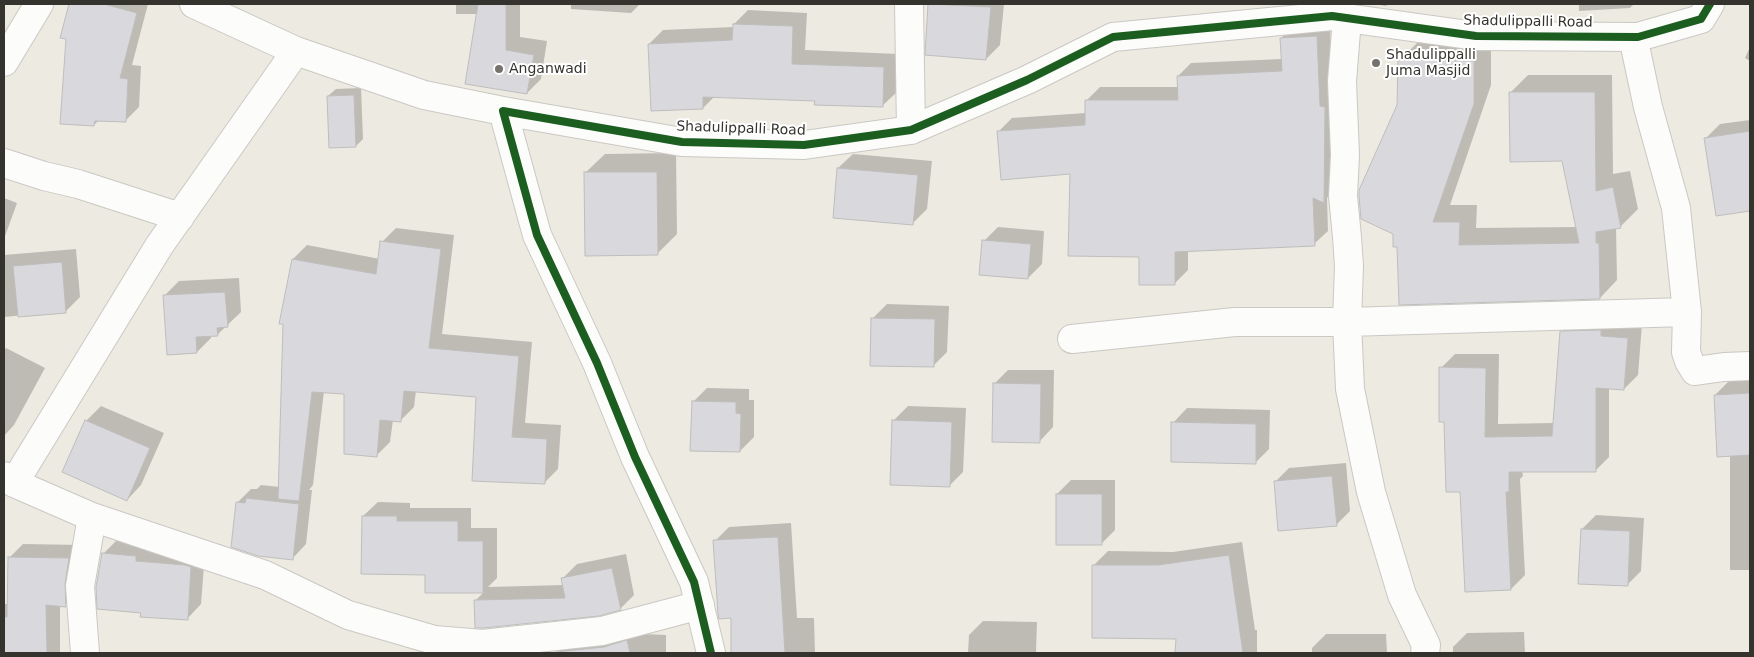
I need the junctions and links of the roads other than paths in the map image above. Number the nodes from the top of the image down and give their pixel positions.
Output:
1 (39, 4) edge
2 (194, 4) edge
3 (909, 4) edge
4 (1710, 4) edge
5 (1348, 19) junction
6 (1633, 37) junction
7 (296, 51) junction
8 (4, 62) edge
9 (503, 111) junction
10 (911, 130) junction
11 (4, 163) edge
12 (180, 217) junction
13 (1687, 312) junction
14 (1348, 322) junction
15 (1072, 339) dead end
16 (1750, 366) edge
17 (9, 479) edge
18 (92, 517) junction
19 (700, 605) junction
20 (85, 653) edge
21 (711, 653) edge
22 (1426, 653) edge

1 - 8 street
2 - 7 street, Shadulippalli Road
3 - 10 street
4 - 6 street, Shadulippalli Road
5 - 6 street, Shadulippalli Road
5 - 10 street, Shadulippalli Road
5 - 14 street
6 - 13 street
7 - 9 street, Shadulippalli Road
7 - 12 street
9 - 10 street, Shadulippalli Road
9 - 19 street
11 - 12 street
12 - 17 street
13 - 14 street
13 - 16 street
14 - 15 street
14 - 22 street
17 - 18 street
18 - 19 street
18 - 20 street
19 - 21 street

